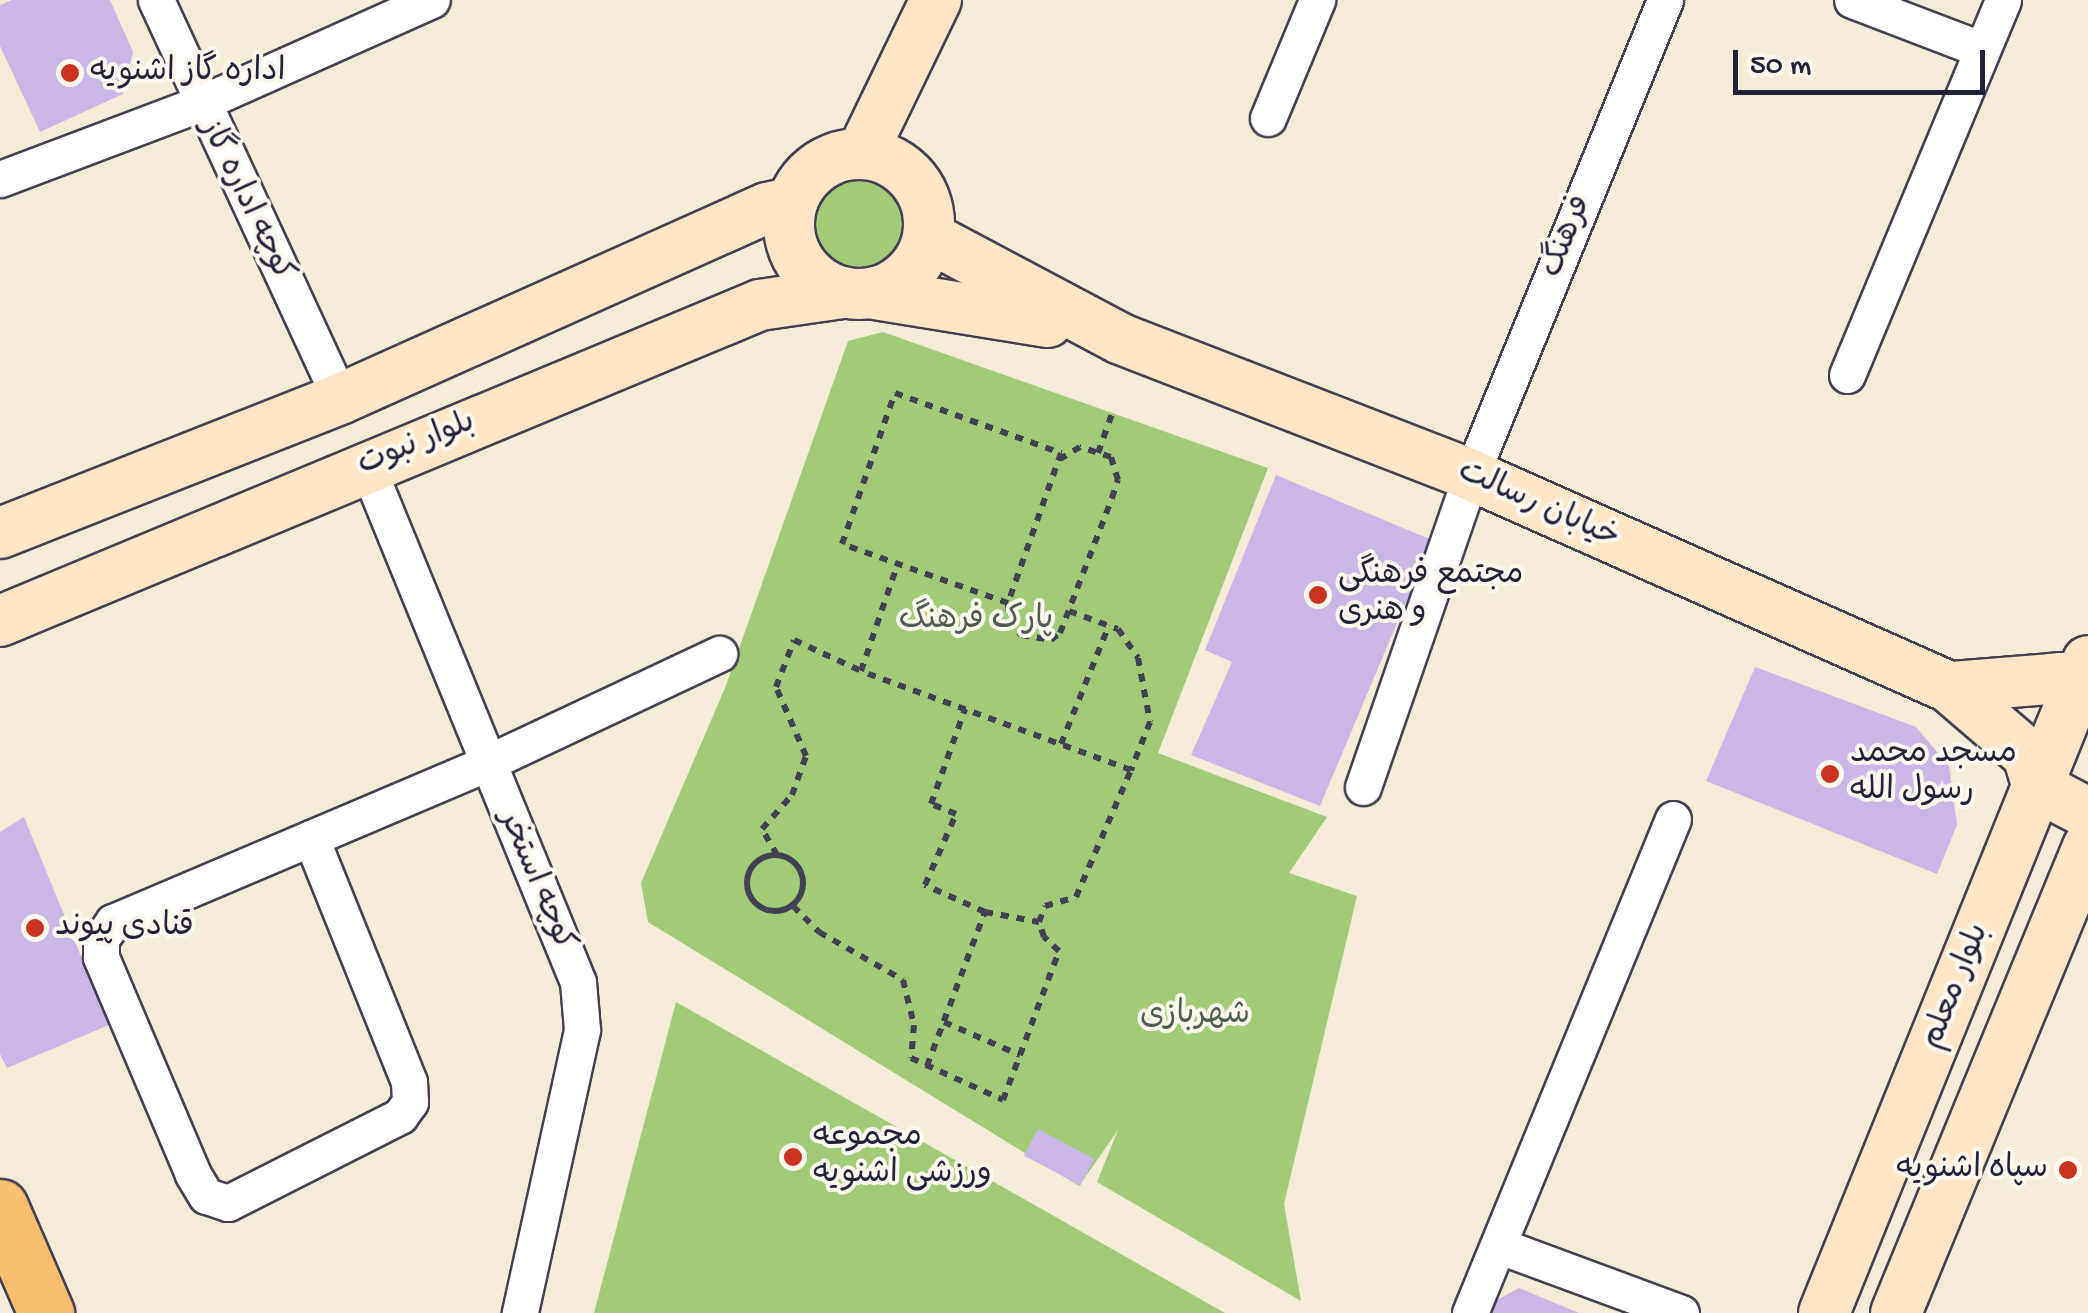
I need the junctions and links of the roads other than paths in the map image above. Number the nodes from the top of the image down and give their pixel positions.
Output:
1 (156, 0) edge
2 (432, 0) edge
3 (936, 0) edge
4 (1317, 0) edge
5 (1664, 0) edge
6 (1852, 0) edge
7 (2002, 0) edge
8 (1980, 49) junction
9 (199, 104) junction
10 (1268, 118) dead end
11 (862, 153) junction
12 (0, 179) edge
13 (792, 202) junction
14 (929, 237) junction
15 (858, 294) junction
16 (1121, 339) junction
17 (1847, 374) dead end
18 (340, 399) junction
19 (366, 466) junction
20 (1471, 475) junction
21 (0, 532) edge
22 (0, 620) edge
23 (719, 654) dead end
24 (2085, 677) edge
25 (1949, 687) junction
26 (485, 764) junction
27 (1364, 787) dead end
28 (2038, 787) junction
29 (2088, 813) edge
30 (1673, 819) dead end
31 (312, 838) junction
32 (2088, 847) edge
33 (0, 1207) edge
34 (1500, 1246) junction
35 (46, 1313) edge
36 (520, 1313) edge
37 (1470, 1313) edge
38 (1681, 1313) edge
39 (1824, 1313) edge
40 (1896, 1313) edge

1 - 9 street, کوچه اداره گاز
2 - 9 street
3 - 11 street
4 - 10 street
5 - 20 street, فرهنگ
6 - 8 street
7 - 8 street
8 - 17 street
9 - 12 street
9 - 18 street, کوچه اداره گاز
11 - 13 street
11 - 14 street
13 - 15 street
13 - 18 street
14 - 15 street
14 - 16 street
15 - 16 street
15 - 19 street, بلوار نبوت
16 - 20 street, خیابان رسالت
18 - 19 street
18 - 21 street
19 - 22 street, بلوار نبوت
19 - 26 street, کوچه استخر
20 - 25 street, خیابان رسالت
20 - 27 street, فرهنگ
23 - 26 street
24 - 25 street
24 - 28 street, بلوار معلم
25 - 28 street
26 - 31 street
26 - 36 street, کوچه استخر
28 - 29 street
28 - 39 street, بلوار معلم
30 - 34 street
31 - 31 street
32 - 40 street, بلوار معلم
33 - 35 main road
34 - 37 street
34 - 38 street

